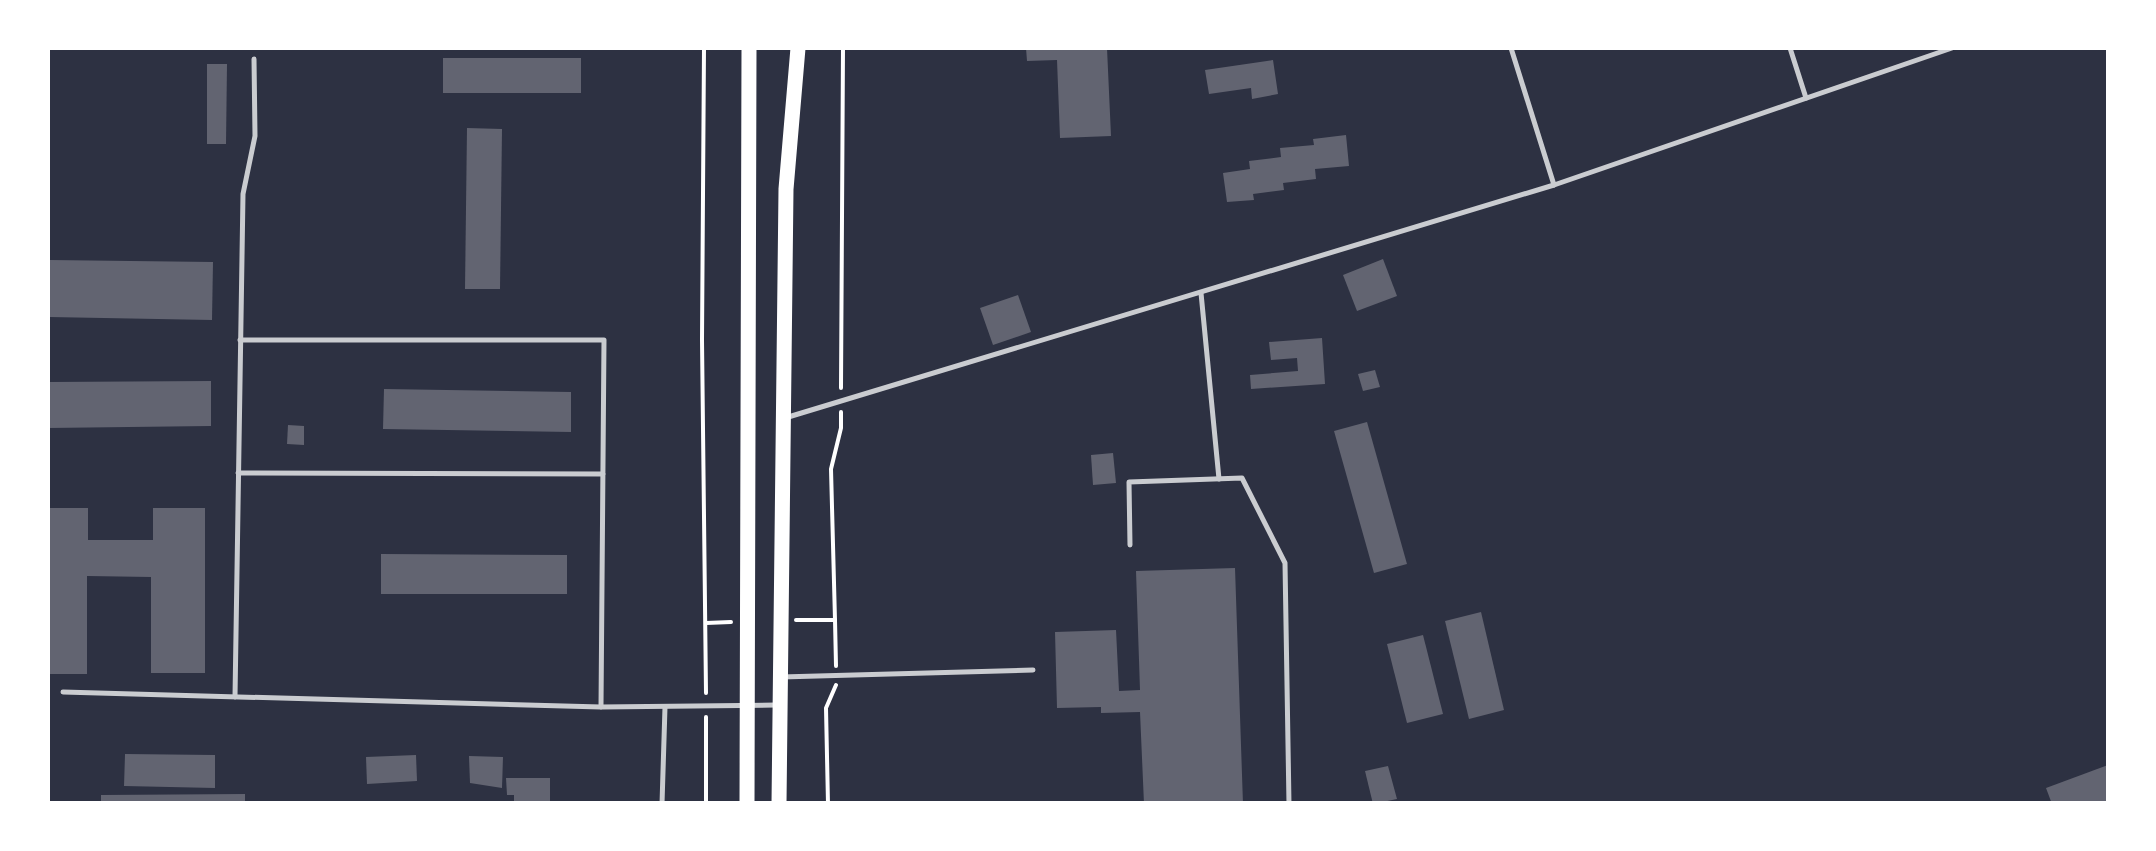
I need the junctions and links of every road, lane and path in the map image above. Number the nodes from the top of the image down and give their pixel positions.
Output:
1 (704, 48) edge
2 (748, 48) edge
3 (798, 48) edge
4 (843, 48) edge
5 (1510, 48) edge
6 (1790, 48) edge
7 (1952, 48) edge
8 (254, 59) dead end
9 (1806, 98) junction
10 (1554, 184) junction
11 (1201, 292) junction
12 (240, 340) junction
13 (841, 401) junction
14 (782, 419) junction
15 (238, 474) junction
16 (603, 474) junction
17 (1219, 479) junction
18 (1130, 545) dead end
19 (835, 620) dead end
20 (1033, 670) dead end
21 (780, 677) junction
22 (63, 692) dead end
23 (235, 697) junction
24 (779, 705) junction
25 (748, 706) junction
26 (602, 707) junction
27 (665, 707) junction
28 (706, 708) junction
29 (662, 804) edge
30 (706, 804) edge
31 (747, 804) edge
32 (778, 804) edge
33 (1289, 804) edge

1 - 28 path
2 - 25 main road
3 - 14 main road
4 - 13 path
5 - 10 lane
6 - 9 lane
7 - 9 lane
8 - 12 lane
9 - 10 lane
10 - 11 lane
11 - 13 lane
11 - 17 lane
12 - 15 lane
12 - 16 lane
13 - 14 lane
13 - 19 path
14 - 21 main road
15 - 16 lane
15 - 23 lane
16 - 26 lane
17 - 18 lane
17 - 33 lane
20 - 21 lane
21 - 24 main road
22 - 23 lane
23 - 26 lane
24 - 25 lane
24 - 32 main road
25 - 28 lane
25 - 31 main road
26 - 27 lane
27 - 28 lane
27 - 29 lane
28 - 30 path

